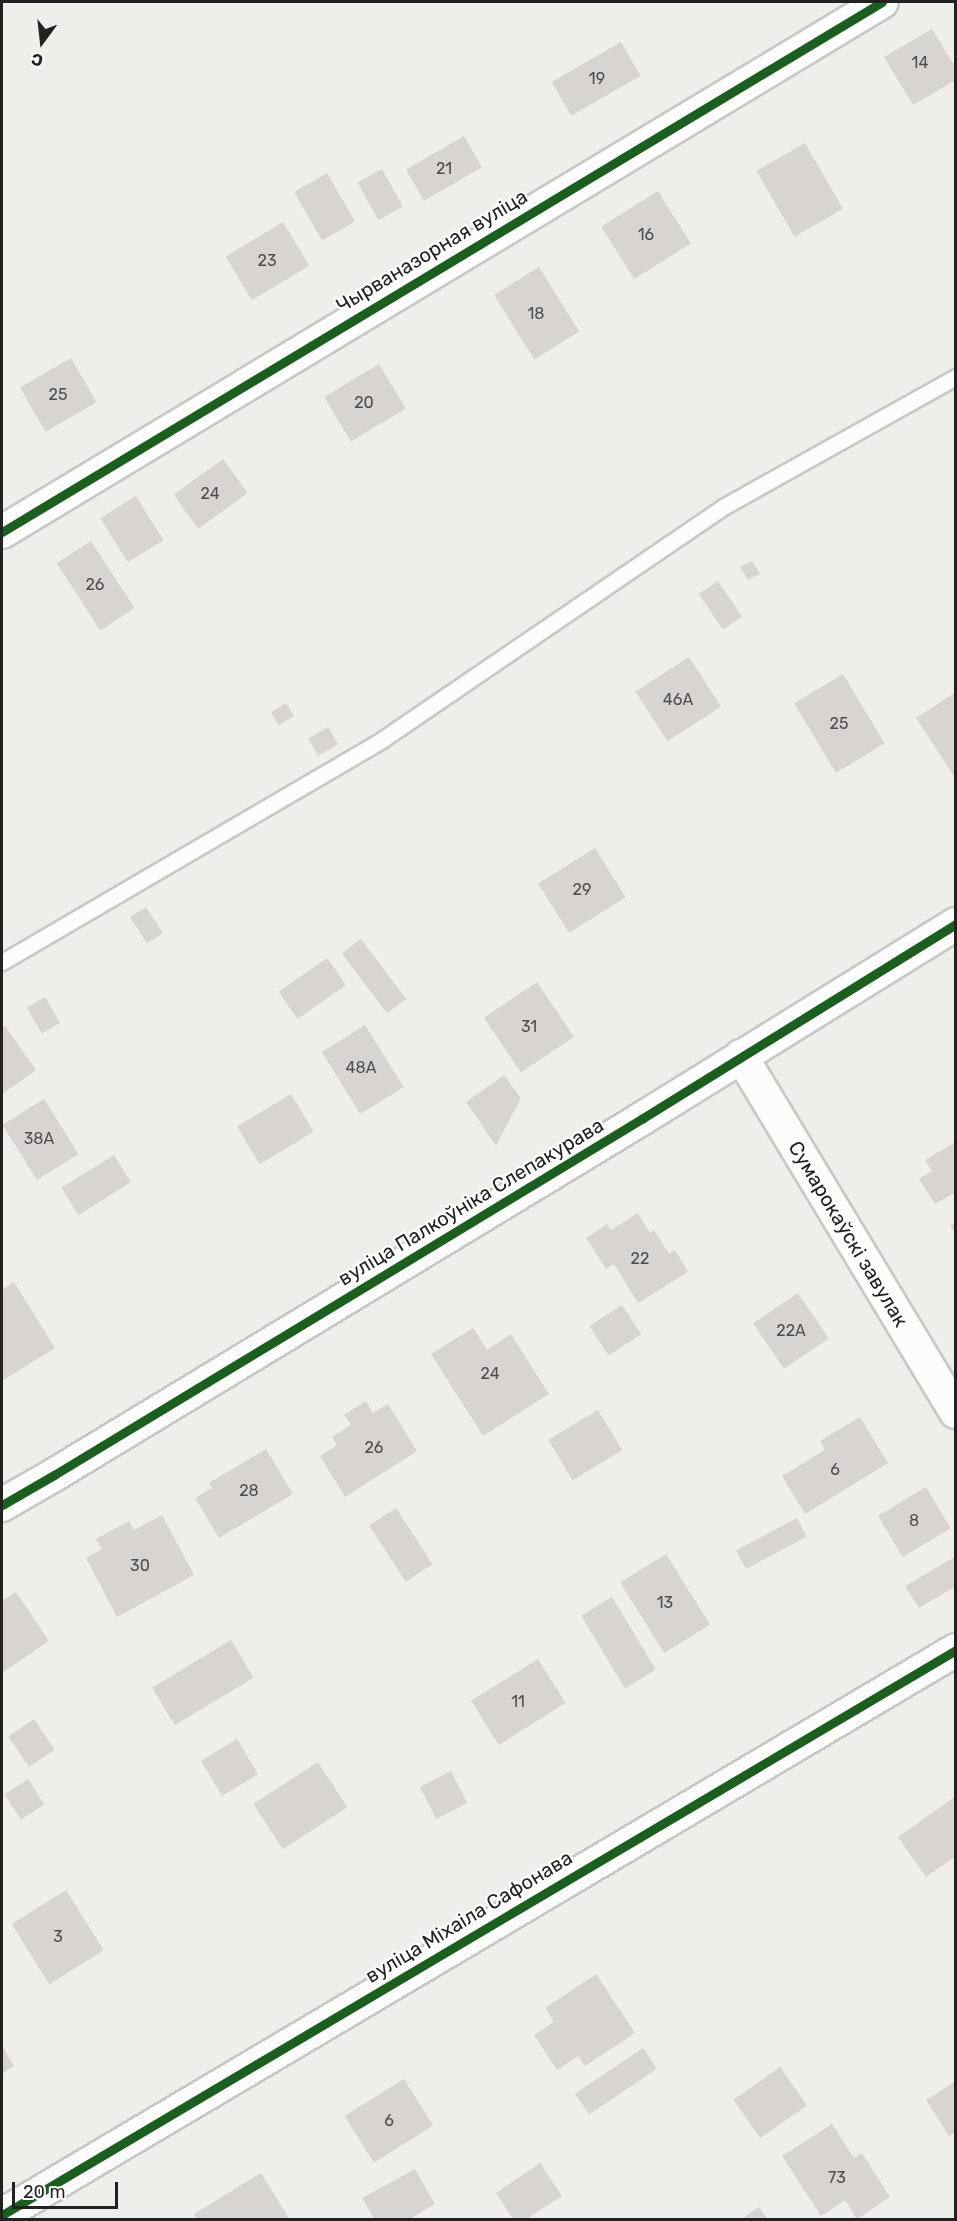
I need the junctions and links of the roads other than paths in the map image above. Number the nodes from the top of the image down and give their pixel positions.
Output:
1 (882, 2) edge
2 (956, 376) edge
3 (2, 532) edge
4 (956, 924) edge
5 (2, 962) edge
6 (741, 1056) junction
7 (956, 1412) edge
8 (2, 1505) edge
9 (956, 1650) edge
10 (2, 2215) edge

1 - 3 street, Чырваназорная вуліца
2 - 5 lane
4 - 6 street, вуліца Палкоўніка Слепакурава
6 - 7 street, Сумарокаўскі завулак
6 - 8 street, вуліца Палкоўніка Слепакурава
9 - 10 street, вуліца Міхаіла Сафонава

